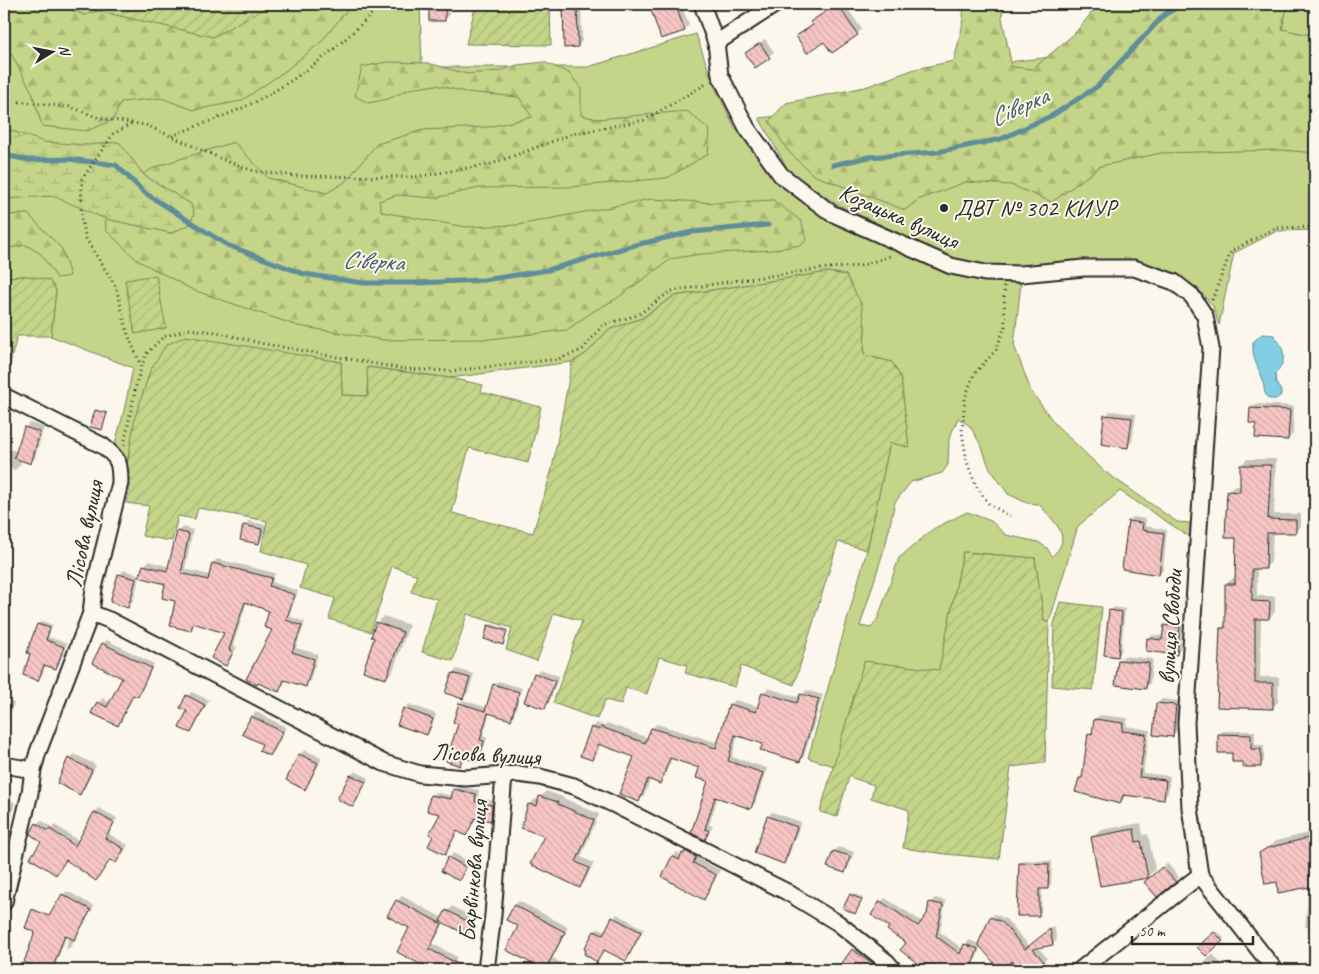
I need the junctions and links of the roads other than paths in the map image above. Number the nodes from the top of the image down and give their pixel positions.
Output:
1 (702, 4) edge
2 (776, 4) edge
3 (716, 43) junction
4 (1208, 382) joint
5 (4, 396) edge
6 (91, 613) junction
7 (4, 765) edge
8 (33, 770) junction
9 (504, 775) junction
10 (1200, 875) junction
11 (4, 902) edge
12 (486, 970) edge
13 (894, 970) edge
14 (1080, 970) edge
15 (1275, 970) edge

1 - 3 street, Козацька вулиця
2 - 3 street
3 - 4 street, Козацька вулиця
4 - 10 street, вулиця Свободи
5 - 6 street, Лісова вулиця
6 - 8 street, Лісова вулиця
6 - 9 street, Лісова вулиця
7 - 8 street
8 - 11 street, Лісова вулиця
9 - 12 street, Барвінкова вулиця
9 - 13 street, Лісова вулиця
10 - 14 street
10 - 15 street, вулиця Свободи

